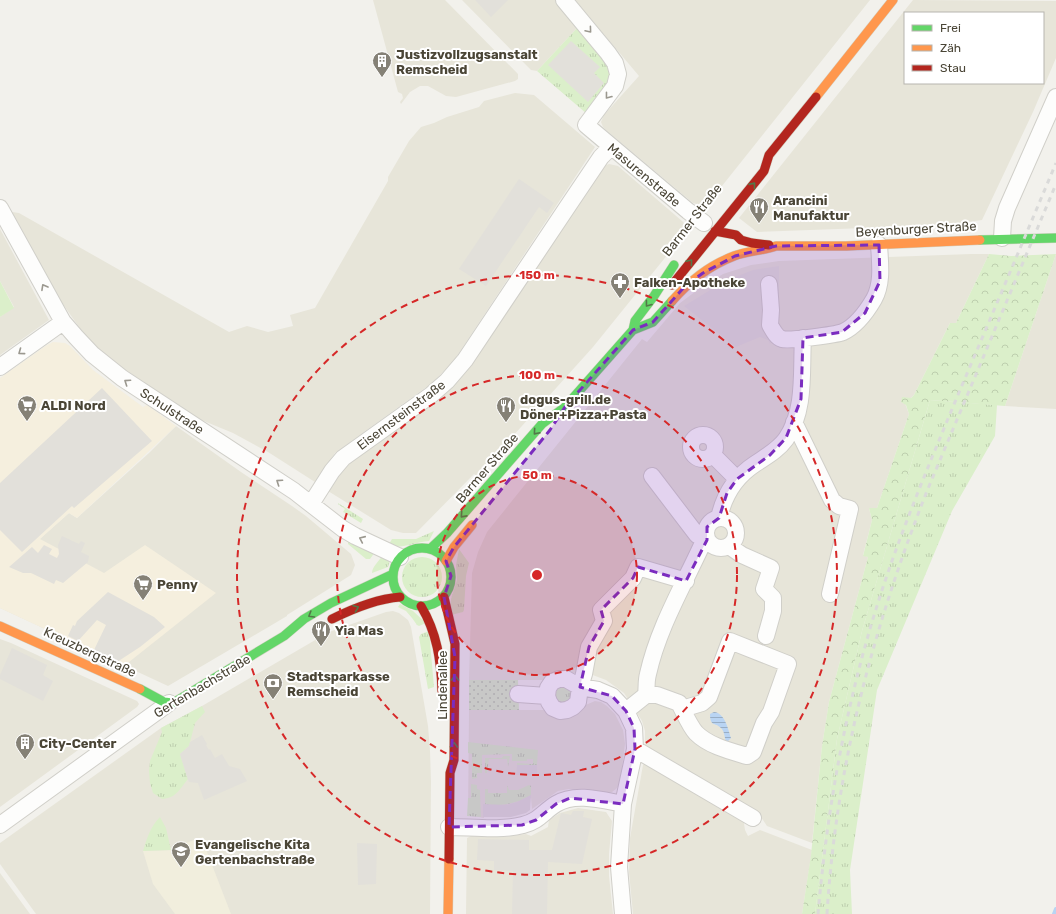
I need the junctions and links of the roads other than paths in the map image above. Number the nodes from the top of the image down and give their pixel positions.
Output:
1 (564, 0) edge
2 (893, 0) edge
3 (1056, 97) edge
4 (611, 147) junction
5 (770, 155) junction
6 (759, 160) dead end
7 (0, 208) edge
8 (707, 225) junction
9 (1002, 238) junction
10 (1056, 238) edge
11 (721, 244) dead end
12 (879, 244) junction
13 (776, 246) junction
14 (730, 250) dead end
15 (748, 253) junction
16 (677, 260) dead end
17 (769, 284) dead end
18 (63, 322) junction
19 (637, 328) junction
20 (803, 338) junction
21 (0, 367) edge
22 (565, 406) junction
23 (794, 422) junction
24 (550, 430) dead end
25 (714, 455) dead end
26 (652, 476) dead end
27 (737, 479) junction
28 (311, 504) junction
29 (719, 518) junction
30 (476, 520) dead end
31 (707, 539) junction
32 (729, 546) junction
33 (430, 549) junction
34 (400, 558) junction
35 (446, 561) junction
36 (392, 574) junction
37 (686, 581) junction
38 (830, 594) dead end
39 (400, 597) junction
40 (444, 597) junction
41 (421, 606) junction
42 (326, 621) dead end
43 (0, 626) edge
44 (303, 631) dead end
45 (289, 633) junction
46 (766, 636) dead end
47 (580, 687) junction
48 (518, 694) dead end
49 (646, 695) junction
50 (547, 696) junction
51 (442, 702) dead end
52 (169, 703) junction
53 (682, 709) junction
54 (626, 711) junction
55 (635, 749) junction
56 (445, 753) dead end
57 (450, 773) junction
58 (622, 804) junction
59 (753, 818) dead end
60 (0, 825) edge
61 (449, 827) junction
62 (448, 914) edge
63 (623, 914) edge

1 -> 4 street, Masurenstraße
2 - 5 main road, Barmer Straße
3 - 9 street
4 - 8 street, Masurenstraße
4 - 28 street, Eisernsteinstraße
5 - 6 main road, Barmer Straße
8 -> 5 main road, Barmer Straße
18 -> 7 street, Schulstraße
8 - 11 main road
8 - 13 main road
19 -> 8 main road, Barmer Straße
9 - 10 main road, Beyenburger Straße
9 - 12 main road, Beyenburger Straße
12 - 13 main road, Beyenburger Straße
12 - 20 street
13 - 15 main road
14 - 15 main road
15 - 19 main road
16 -> 19 main road, Barmer Straße
17 - 20 street
18 -> 21 street
28 -> 18 street, Schulstraße
19 - 22 main road, Barmer Straße
20 - 23 street
22 - 24 main road, Barmer Straße
22 -> 33 main road, Barmer Straße
23 - 27 street
23 - 38 street
25 - 27 street
26 - 31 street
27 - 29 street
34 -> 28 street, Schulstraße
29 - 31 street
29 - 32 street
30 - 35 main road, Barmer Straße
31 - 32 street
31 - 37 street
32 - 46 street
33 - 34 main road
33 - 35 main road
34 - 36 main road
35 - 40 main road
36 - 39 main road
36 -> 45 main road, Gertenbachstraße
37 - 47 street
37 - 49 street
39 - 41 main road
42 -> 39 main road
40 - 41 main road
57 -> 40 main road, Lindenallee
41 - 51 main road, Lindenallee
43 - 52 main road, Kreuzbergstraße
44 - 45 main road, Gertenbachstraße
45 - 52 main road, Gertenbachstraße
47 - 50 street
47 - 50 street
47 - 54 street
48 - 50 street
49 - 53 street
49 - 54 street
52 - 60 street, Gertenbachstraße
53 - 53 street
54 - 55 street
55 - 58 street
55 - 59 street
56 - 57 main road, Lindenallee
57 - 61 main road, Lindenallee
58 - 61 street
58 - 63 street
61 - 62 main road, Lindenallee

